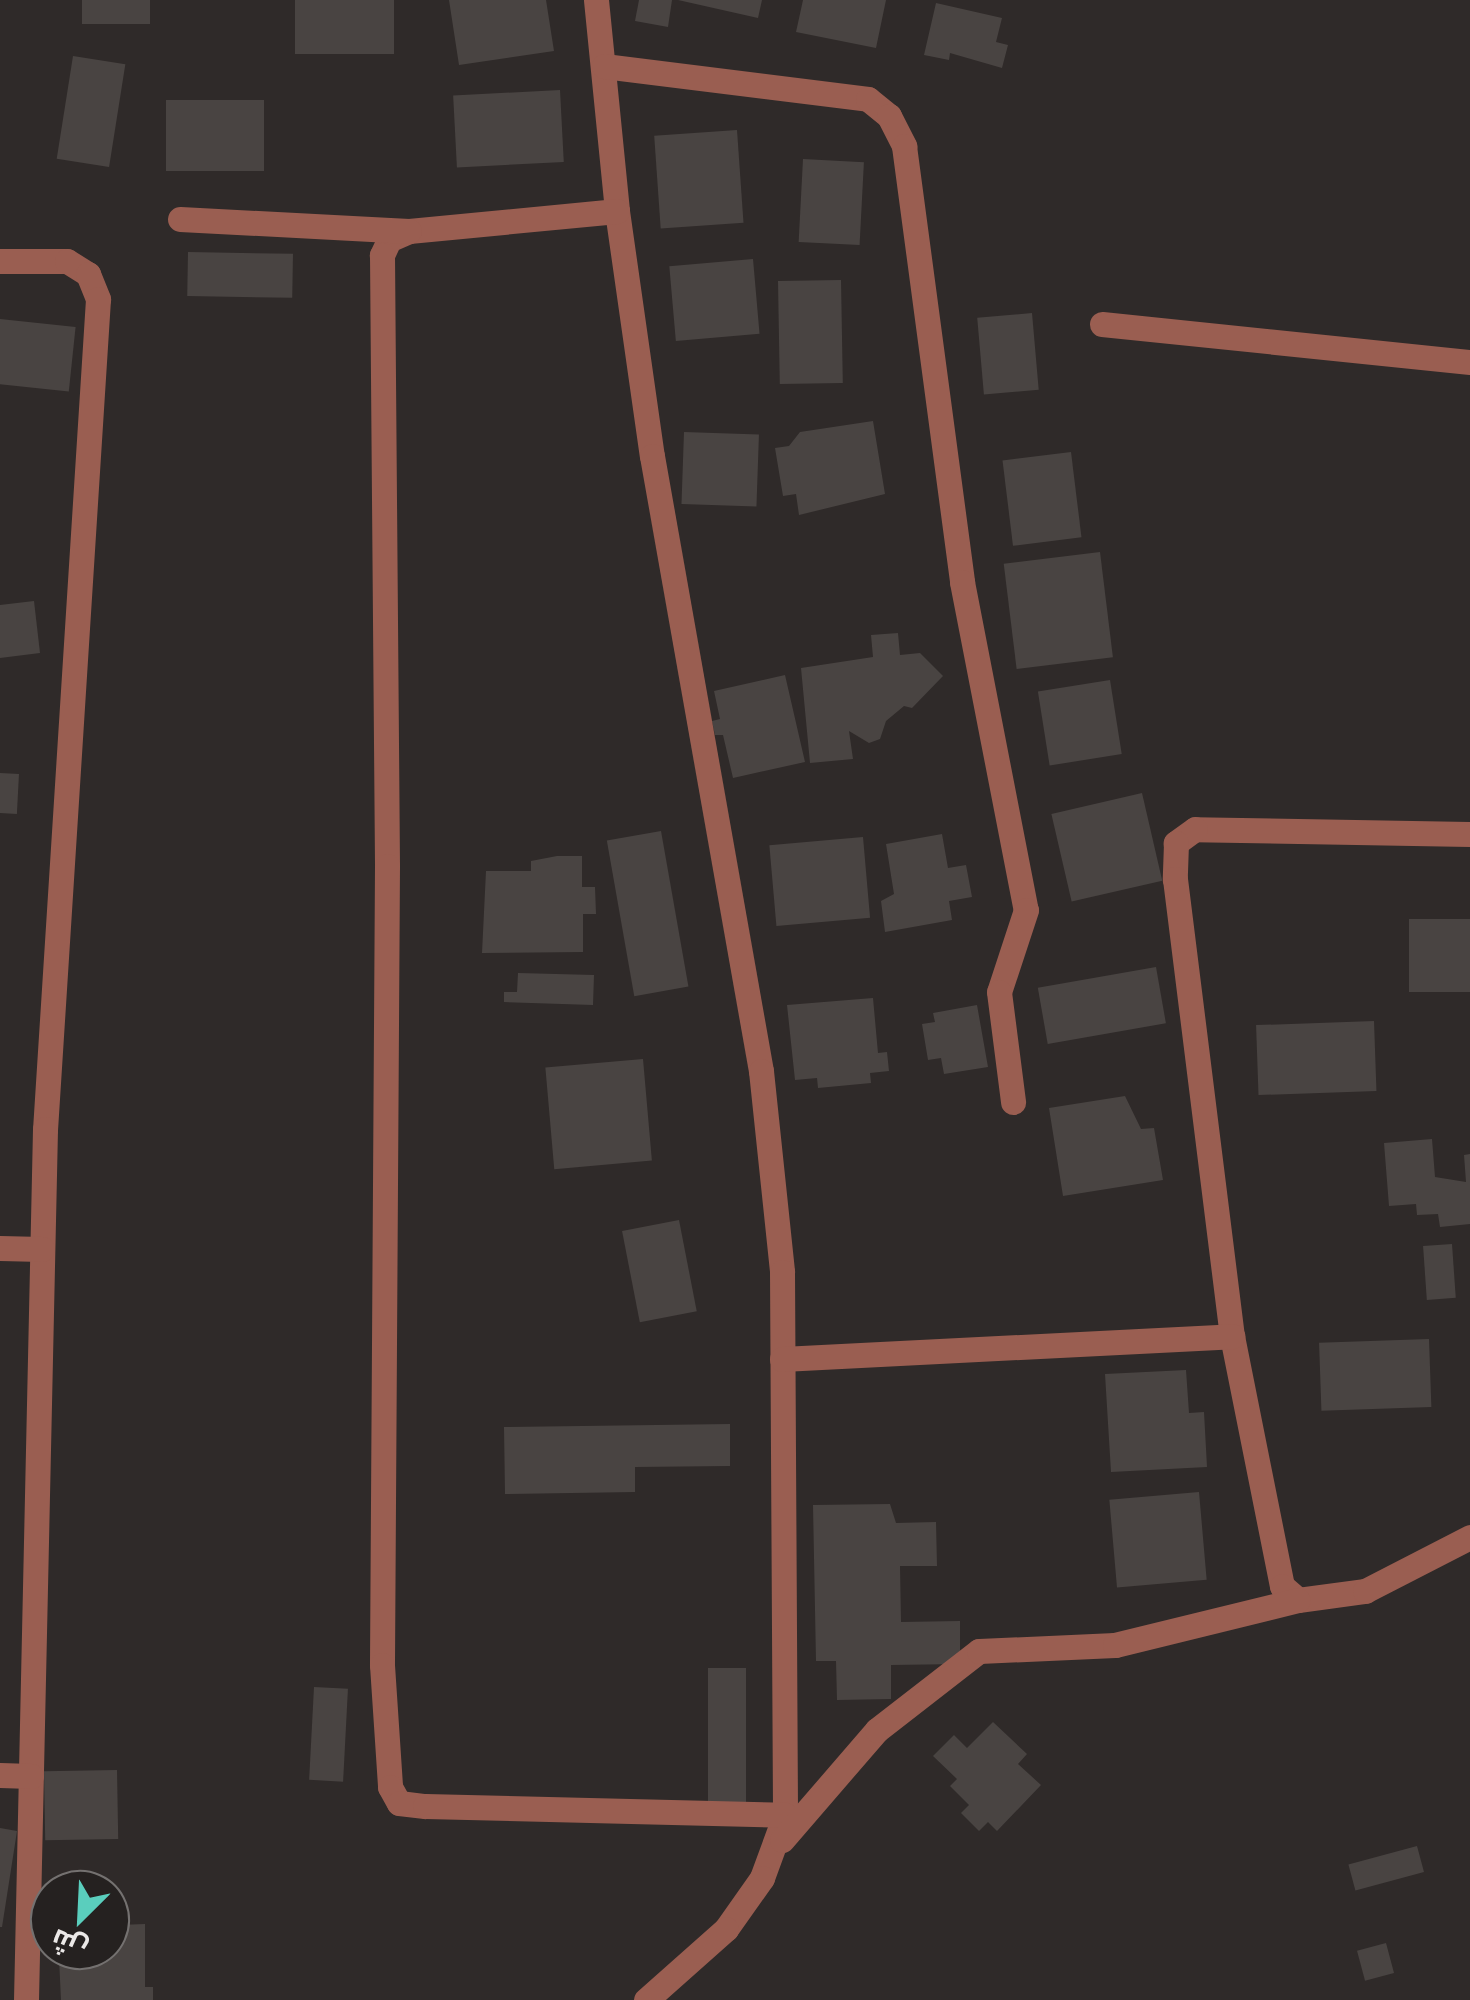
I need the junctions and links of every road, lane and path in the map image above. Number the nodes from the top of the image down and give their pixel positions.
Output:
1 (596, 0) edge
2 (604, 66) junction
3 (616, 212) junction
4 (180, 219) dead end
5 (409, 231) junction
6 (0, 261) edge
7 (1102, 324) dead end
8 (1470, 362) edge
9 (1470, 834) edge
10 (1013, 1102) dead end
11 (0, 1248) edge
12 (42, 1250) junction
13 (1232, 1336) junction
14 (782, 1359) junction
15 (1470, 1537) edge
16 (1298, 1600) junction
17 (0, 1774) edge
18 (31, 1776) junction
19 (785, 1815) junction
20 (777, 1847) junction
21 (26, 2000) edge
22 (646, 2000) edge

1 - 2 street
2 - 3 street
2 - 10 street
3 - 5 street
3 - 14 street
4 - 5 street
5 - 19 street
6 - 12 street
7 - 8 street
9 - 13 street
11 - 12 street
12 - 18 street
13 - 14 street
13 - 16 street
14 - 19 street
15 - 16 street
16 - 20 street
17 - 18 street
18 - 21 street
19 - 20 street
20 - 22 street

